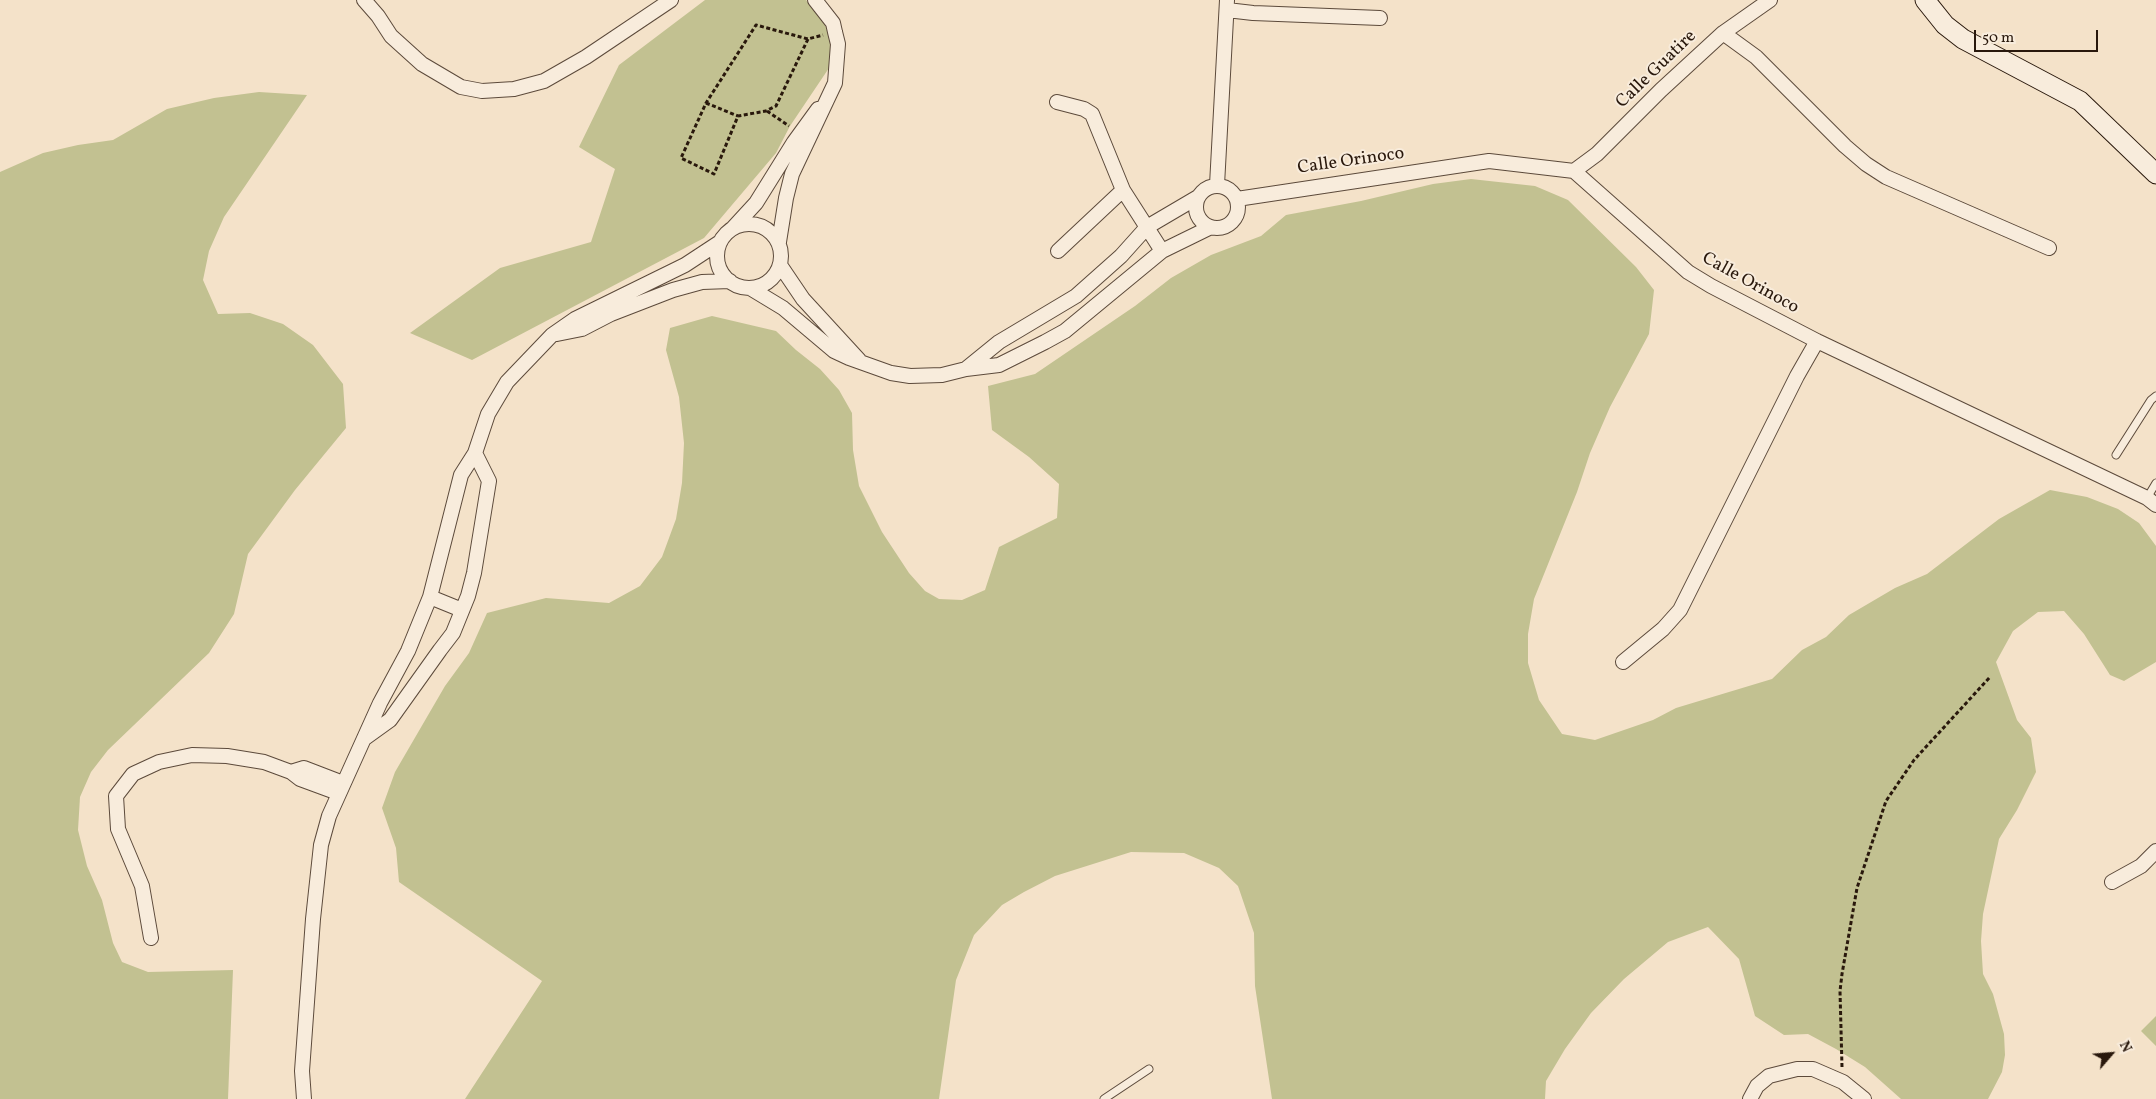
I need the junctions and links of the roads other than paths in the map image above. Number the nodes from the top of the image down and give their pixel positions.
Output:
1 (364, 0) edge
2 (377, 0) edge
3 (671, 0) edge
4 (815, 0) edge
5 (1770, 0) edge
6 (1925, 0) edge
7 (1227, 5) edge
8 (378, 16) junction
9 (1380, 18) dead end
10 (1723, 33) junction
11 (825, 102) junction
12 (1057, 102) dead end
13 (1574, 171) junction
14 (2156, 174) edge
15 (1217, 185) junction
16 (1123, 190) junction
17 (1198, 197) junction
18 (1237, 199) junction
19 (1147, 227) junction
20 (1211, 227) junction
21 (734, 228) junction
22 (720, 242) junction
23 (779, 242) junction
24 (2049, 248) dead end
25 (1058, 251) dead end
26 (1162, 251) junction
27 (780, 265) junction
28 (730, 281) junction
29 (750, 288) junction
30 (1033, 322) junction
31 (552, 335) junction
32 (1817, 340) junction
33 (1045, 342) junction
34 (862, 362) junction
35 (966, 369) junction
36 (2156, 396) edge
37 (475, 453) junction
38 (2116, 455) dead end
39 (2156, 483) edge
40 (2152, 502) edge
41 (430, 597) junction
42 (462, 610) junction
43 (1623, 662) dead end
44 (364, 739) junction
45 (341, 788) junction
46 (2156, 851) edge
47 (2112, 882) dead end
48 (152, 938) dead end
49 (1149, 1070) dead end
50 (304, 1099) edge
51 (1104, 1099) edge
52 (1750, 1099) edge
53 (1864, 1099) edge

1 - 8 street
2 - 8 street
3 - 8 street
4 - 11 street
5 - 10 street, Calle Guatire
6 - 14 street
7 - 9 street
7 - 15 street
10 - 13 street, Calle Guatire
10 - 24 street
11 - 21 street
11 - 23 street
12 - 16 street
13 - 18 street, Calle Orinoco
13 - 32 street, Calle Orinoco
15 - 17 street
15 - 18 street
16 - 19 street
16 - 25 street
17 - 19 street
17 - 20 street
18 - 20 street
19 - 26 street
19 - 30 street
20 - 26 street
21 - 22 street
21 - 23 street
22 - 28 street
22 - 31 street
23 - 27 street
26 - 33 street
27 - 29 street
27 - 34 street
28 - 29 street
28 - 31 street
29 - 34 street
30 - 33 street
30 - 35 street
31 - 37 street
32 - 40 street, Calle Orinoco
32 - 43 street
33 - 35 street
34 - 35 street
36 - 38 lane
37 - 41 street
37 - 42 street
39 - 40 lane
41 - 42 street
41 - 44 street
42 - 44 street
44 - 45 street
45 - 48 street
45 - 50 street
46 - 47 street
49 - 51 lane
52 - 53 street

